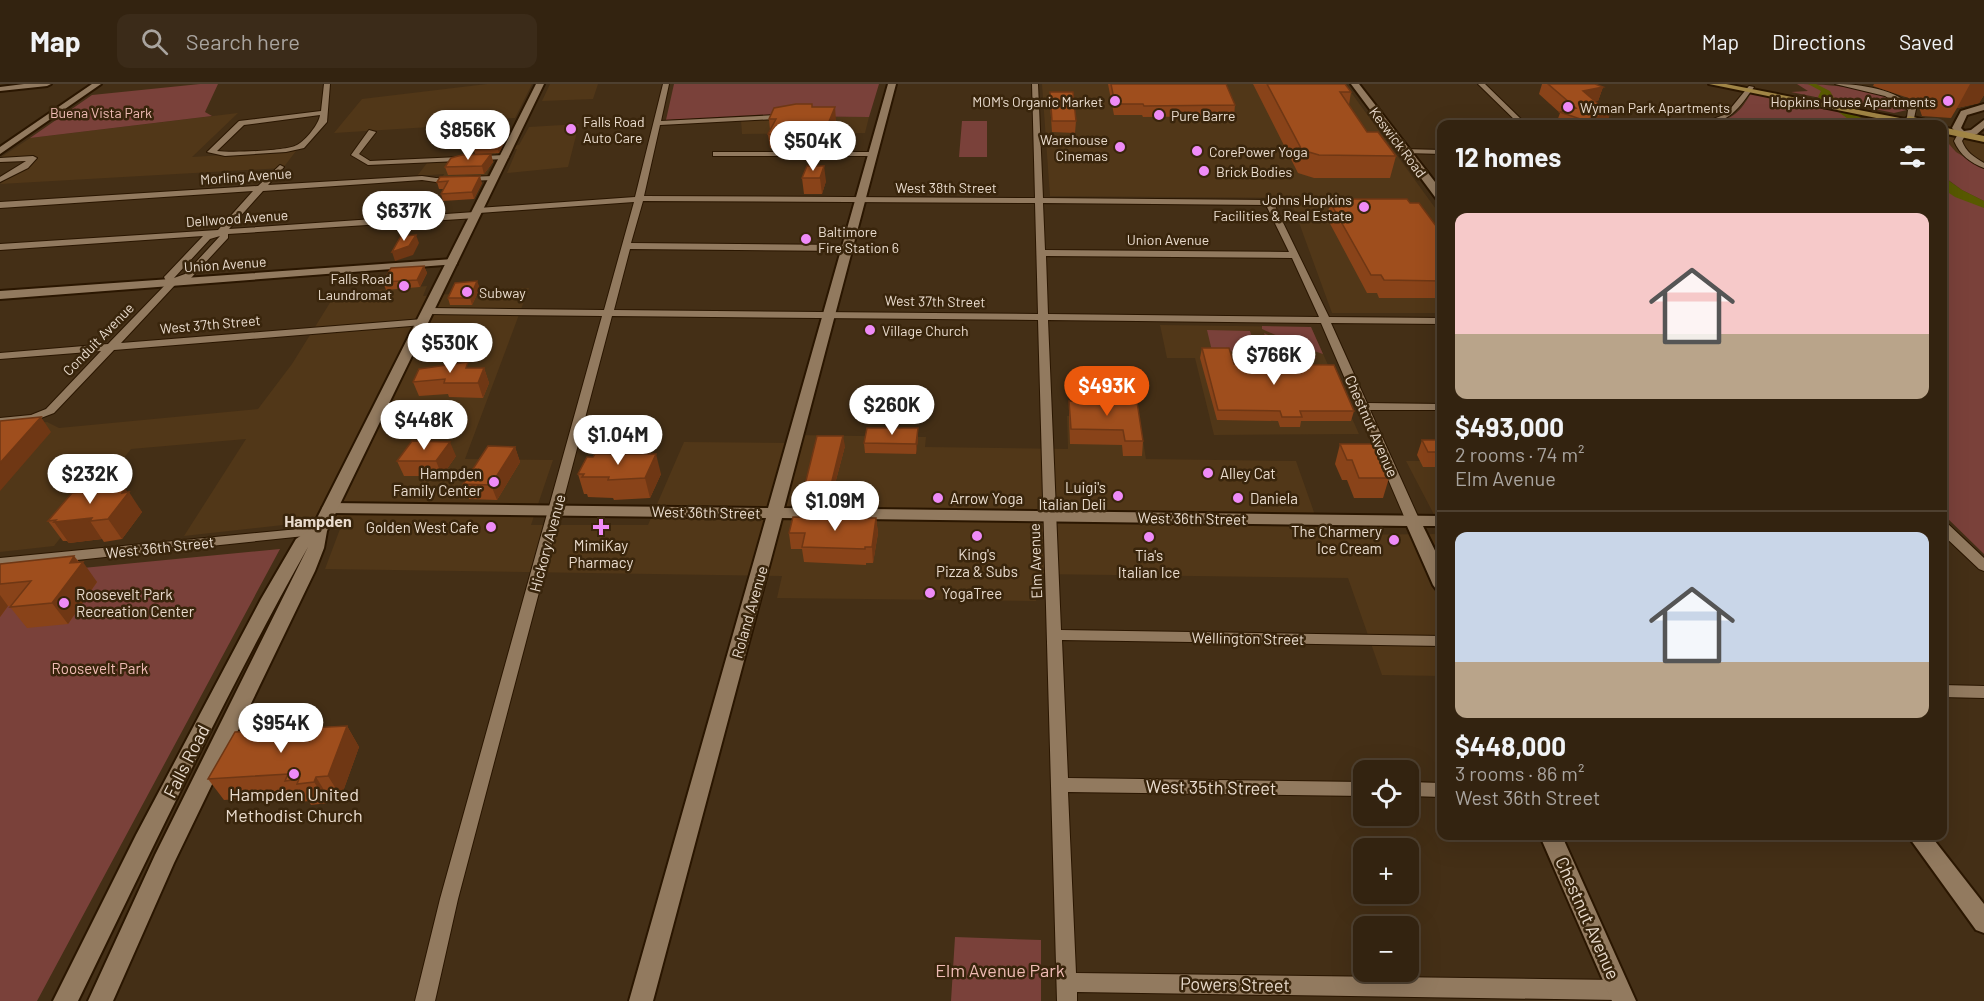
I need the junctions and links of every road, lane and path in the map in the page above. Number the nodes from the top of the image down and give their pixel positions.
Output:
1 (47, 84) edge
2 (97, 84) edge
3 (540, 84) edge
4 (666, 84) edge
5 (892, 84) edge
6 (1035, 84) edge
7 (1355, 84) edge
8 (1481, 84) edge
9 (1713, 84) edge
10 (1736, 84) edge
11 (1838, 84) edge
12 (329, 85) edge
13 (0, 89) edge
14 (1748, 90) junction
15 (1984, 107) edge
16 (323, 113) junction
17 (776, 117) edge
18 (1519, 120) edge
19 (1716, 120) edge
20 (1904, 120) edge
21 (1912, 120) edge
22 (658, 123) junction
23 (1984, 123) edge
24 (1947, 129) edge
25 (1959, 131) junction
26 (372, 132) dead end
27 (1974, 132) junction
28 (1984, 136) edge
29 (0, 152) edge
30 (1406, 152) junction
31 (1437, 152) edge
32 (716, 154) dead end
33 (873, 154) junction
34 (505, 157) junction
35 (0, 160) edge
36 (1984, 166) edge
37 (280, 167) dead end
38 (494, 178) junction
39 (0, 180) edge
40 (262, 188) junction
41 (1437, 192) edge
42 (639, 199) junction
43 (860, 200) junction
44 (1039, 201) junction
45 (1269, 202) joint
46 (0, 205) edge
47 (477, 213) junction
48 (221, 232) junction
49 (627, 246) junction
50 (0, 247) edge
51 (846, 248) junction
52 (1041, 253) junction
53 (1295, 255) junction
54 (453, 262) junction
55 (172, 283) junction
56 (0, 296) edge
57 (608, 313) junction
58 (828, 315) junction
59 (426, 317) junction
60 (1043, 317) junction
61 (1325, 320) junction
62 (1437, 321) edge
63 (109, 347) junction
64 (0, 356) edge
65 (1363, 406) junction
66 (1437, 406) edge
67 (0, 422) edge
68 (330, 508) junction
69 (555, 510) junction
70 (777, 513) junction
71 (1050, 516) junction
72 (1413, 521) junction
73 (1437, 521) edge
74 (319, 531) junction
75 (1947, 531) edge
76 (0, 563) edge
77 (1984, 566) edge
78 (1437, 574) edge
79 (1054, 635) junction
80 (1437, 641) edge
81 (1947, 691) edge
82 (1984, 692) edge
83 (1059, 785) junction
84 (1353, 789) edge
85 (1419, 789) edge
86 (1437, 789) edge
87 (1553, 840) edge
88 (1922, 840) edge
89 (1984, 922) edge
90 (1067, 991) edge
91 (1622, 996) edge
92 (65, 1001) edge
93 (100, 1001) edge
94 (425, 1001) edge
95 (641, 1001) edge

1 - 13 street
2 - 29 street
3 - 34 street, Falls Road
4 - 22 street, Hickory Avenue
5 - 33 street, Roland Avenue
6 - 44 street, Elm Avenue
7 - 30 street, Keswick Road
8 - 18 street
9 - 14 main road
10 - 14 main road
11 - 21 street
12 - 16 street
14 - 19 street
14 - 20 main road
15 - 25 street
16 - 16 street
17 - 22 street
22 - 42 street, Hickory Avenue
23 - 27 street
24 - 25 main road
25 - 27 street
25 - 28 main road
25 - 36 street
26 - 34 street
27 - 28 main road
30 - 31 street
30 - 41 street, Keswick Road
32 - 33 street
33 - 43 street, Roland Avenue
34 - 38 street, Falls Road
35 - 39 street
37 - 40 street, Conduit Avenue
38 - 40 street, Morling Avenue
38 - 47 street, Falls Road
40 - 46 street, Morling Avenue
40 - 48 street, Conduit Avenue
42 - 43 street, West 38th Street
42 - 47 street, West 38th Street
42 - 49 street, Hickory Avenue
43 - 44 street, West 38th Street
43 - 51 street, Roland Avenue
44 - 45 street, West 38th Street
44 - 52 street, Elm Avenue
45 - 53 street, Chestnut Avenue
47 - 48 street, Dellwood Avenue
47 - 54 street, Falls Road
48 - 50 street, Dellwood Avenue
48 - 55 street, Conduit Avenue
49 - 51 street
49 - 57 street, Hickory Avenue
51 - 58 street, Roland Avenue
52 - 53 street, Union Avenue
52 - 60 street, Elm Avenue
53 - 61 street, Chestnut Avenue
54 - 55 street, Union Avenue
54 - 59 street, Falls Road
55 - 56 street, Union Avenue
55 - 63 street, Conduit Avenue
57 - 58 street, West 37th Street
57 - 59 street, West 37th Street
57 - 69 street, Hickory Avenue
58 - 60 street, West 37th Street
58 - 70 street, Roland Avenue
59 - 63 street, West 37th Street
59 - 68 street, Falls Road
60 - 61 street, West 37th Street
60 - 71 street, Elm Avenue
61 - 62 street, West 37th Street
61 - 65 street, Chestnut Avenue
63 - 64 street, West 37th Street
63 - 67 street, Conduit Avenue
65 - 66 street
65 - 72 street, Chestnut Avenue
68 - 69 street, West 36th Street
68 - 74 street, Falls Road
69 - 70 street, West 36th Street
69 - 94 street, Hickory Avenue
70 - 71 street, West 36th Street
70 - 95 street, Roland Avenue
71 - 72 street, West 36th Street
71 - 79 street, Elm Avenue
72 - 73 street, West 36th Street
72 - 78 street, Chestnut Avenue
74 - 76 street, West 36th Street
74 - 92 street, Falls Road
74 - 93 street, Falls Road
75 - 77 street
79 - 80 street, Wellington Street
79 - 83 street, Elm Avenue
81 - 82 street
83 - 84 street, West 35th Street
83 - 90 street, Elm Avenue
85 - 86 street
87 - 91 street, Chestnut Avenue
88 - 89 street
90 - 91 street, Powers Street

